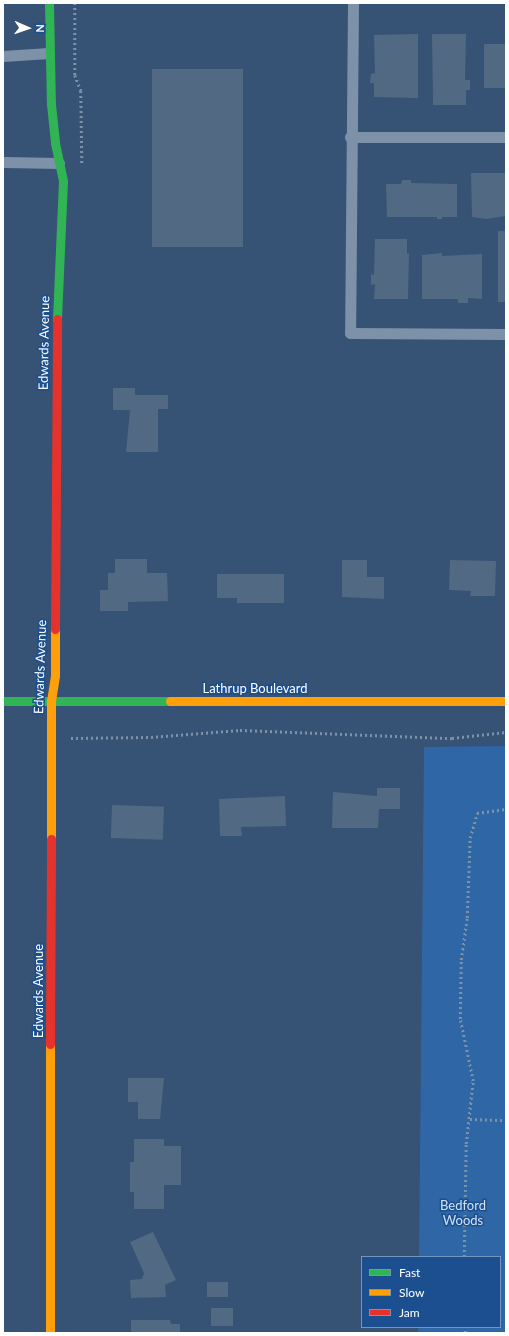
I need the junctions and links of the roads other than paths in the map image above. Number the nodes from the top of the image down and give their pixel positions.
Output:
1 (49, 3) edge
2 (353, 3) edge
3 (49, 54) junction
4 (3, 56) edge
5 (350, 137) junction
6 (506, 138) edge
7 (3, 162) edge
8 (59, 162) junction
9 (506, 334) edge
10 (3, 701) edge
11 (51, 701) junction
12 (506, 701) edge
13 (50, 1333) edge

1 - 3 street, Edwards Avenue
2 - 5 lane
3 - 4 lane
3 - 8 street, Edwards Avenue
5 - 6 lane
5 - 9 lane
7 - 8 lane
8 - 11 street, Edwards Avenue
10 - 11 street, Lathrup Boulevard
11 - 12 street, Lathrup Boulevard
11 - 13 street, Edwards Avenue

